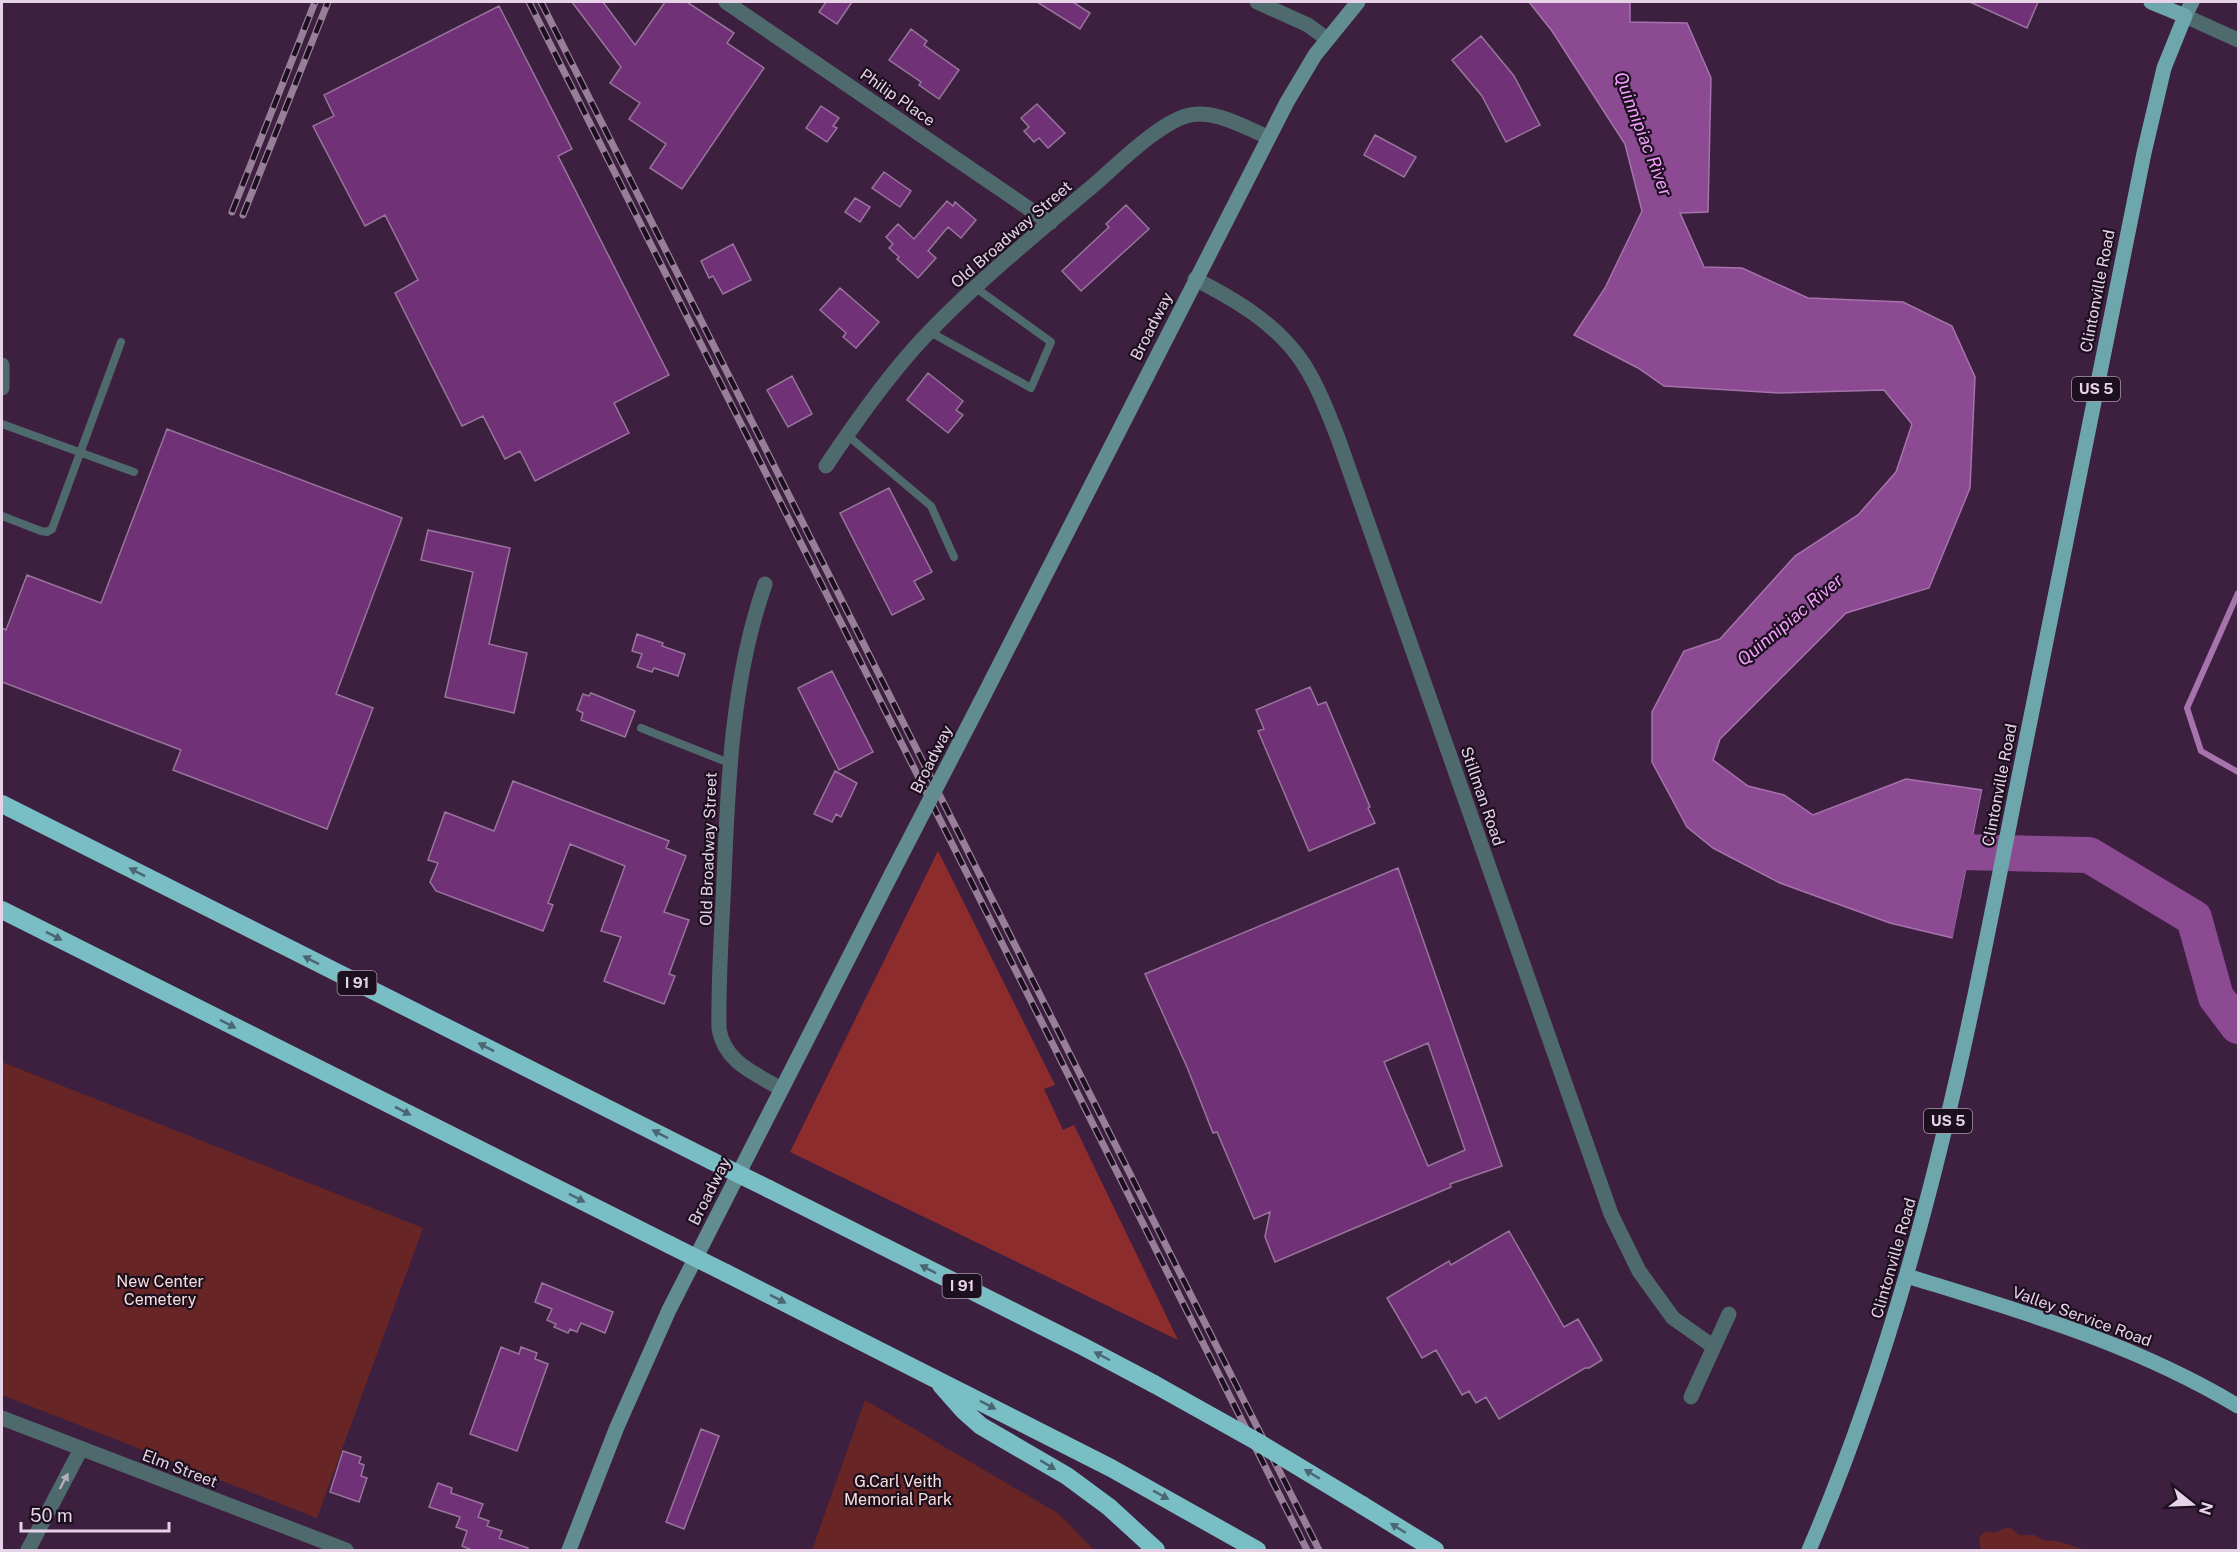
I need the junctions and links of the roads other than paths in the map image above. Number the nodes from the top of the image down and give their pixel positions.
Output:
1 (726, 2) edge
2 (1257, 2) edge
3 (1358, 2) edge
4 (2151, 2) edge
5 (2192, 2) edge
6 (2185, 16) junction
7 (1327, 39) junction
8 (2238, 40) edge
9 (1268, 137) junction
10 (1050, 223) junction
11 (1195, 279) junction
12 (976, 288) junction
13 (930, 332) junction
14 (121, 342) dead end
15 (2, 365) edge
16 (2, 388) edge
17 (2, 424) edge
18 (847, 435) junction
19 (81, 454) junction
20 (826, 466) dead end
21 (134, 472) dead end
22 (2, 518) edge
23 (954, 557) dead end
24 (765, 584) dead end
25 (640, 728) dead end
26 (729, 763) junction
27 (2, 804) edge
28 (2, 910) edge
29 (781, 1089) junction
30 (1907, 1276) junction
31 (1729, 1314) dead end
32 (1714, 1347) junction
33 (936, 1379) junction
34 (1691, 1397) dead end
35 (2238, 1406) edge
36 (2, 1418) edge
37 (81, 1449) junction
38 (28, 1551) edge
39 (346, 1551) edge
40 (569, 1551) edge
41 (1156, 1551) edge
42 (1257, 1551) edge
43 (1435, 1551) edge
44 (1809, 1551) edge

1 - 10 street, Philip Place
2 - 7 street
3 - 7 main road, Broadway
4 - 6 main road
5 - 6 main road
6 - 8 street
6 - 30 main road, Clintonville Road / US 5
7 - 9 main road, Broadway
9 - 10 street, Old Broadway Street
9 - 11 main road, Broadway
10 - 12 street, Old Broadway Street
11 - 29 main road, Broadway, bridge
11 - 32 street, Stillman Road
12 - 13 street, Old Broadway Street
12 - 13 lane
13 - 18 street, Old Broadway Street
14 - 19 lane
15 - 16 street
17 - 19 lane
18 - 20 street, Old Broadway Street
18 - 23 lane
19 - 21 lane
19 - 22 lane
24 - 26 street, Old Broadway Street
25 - 26 lane
26 - 29 street, Old Broadway Street
43 -> 27 highway, I 91, bridge
28 -> 33 highway, bridge
29 - 40 main road, Broadway
30 - 35 main road, Valley Service Road
30 - 44 main road, Clintonville Road / US 5
31 - 32 street
32 - 34 street
33 -> 41 highway
33 -> 42 highway
36 - 37 street, Elm Street
38 -> 37 street
37 - 39 street, Elm Street

